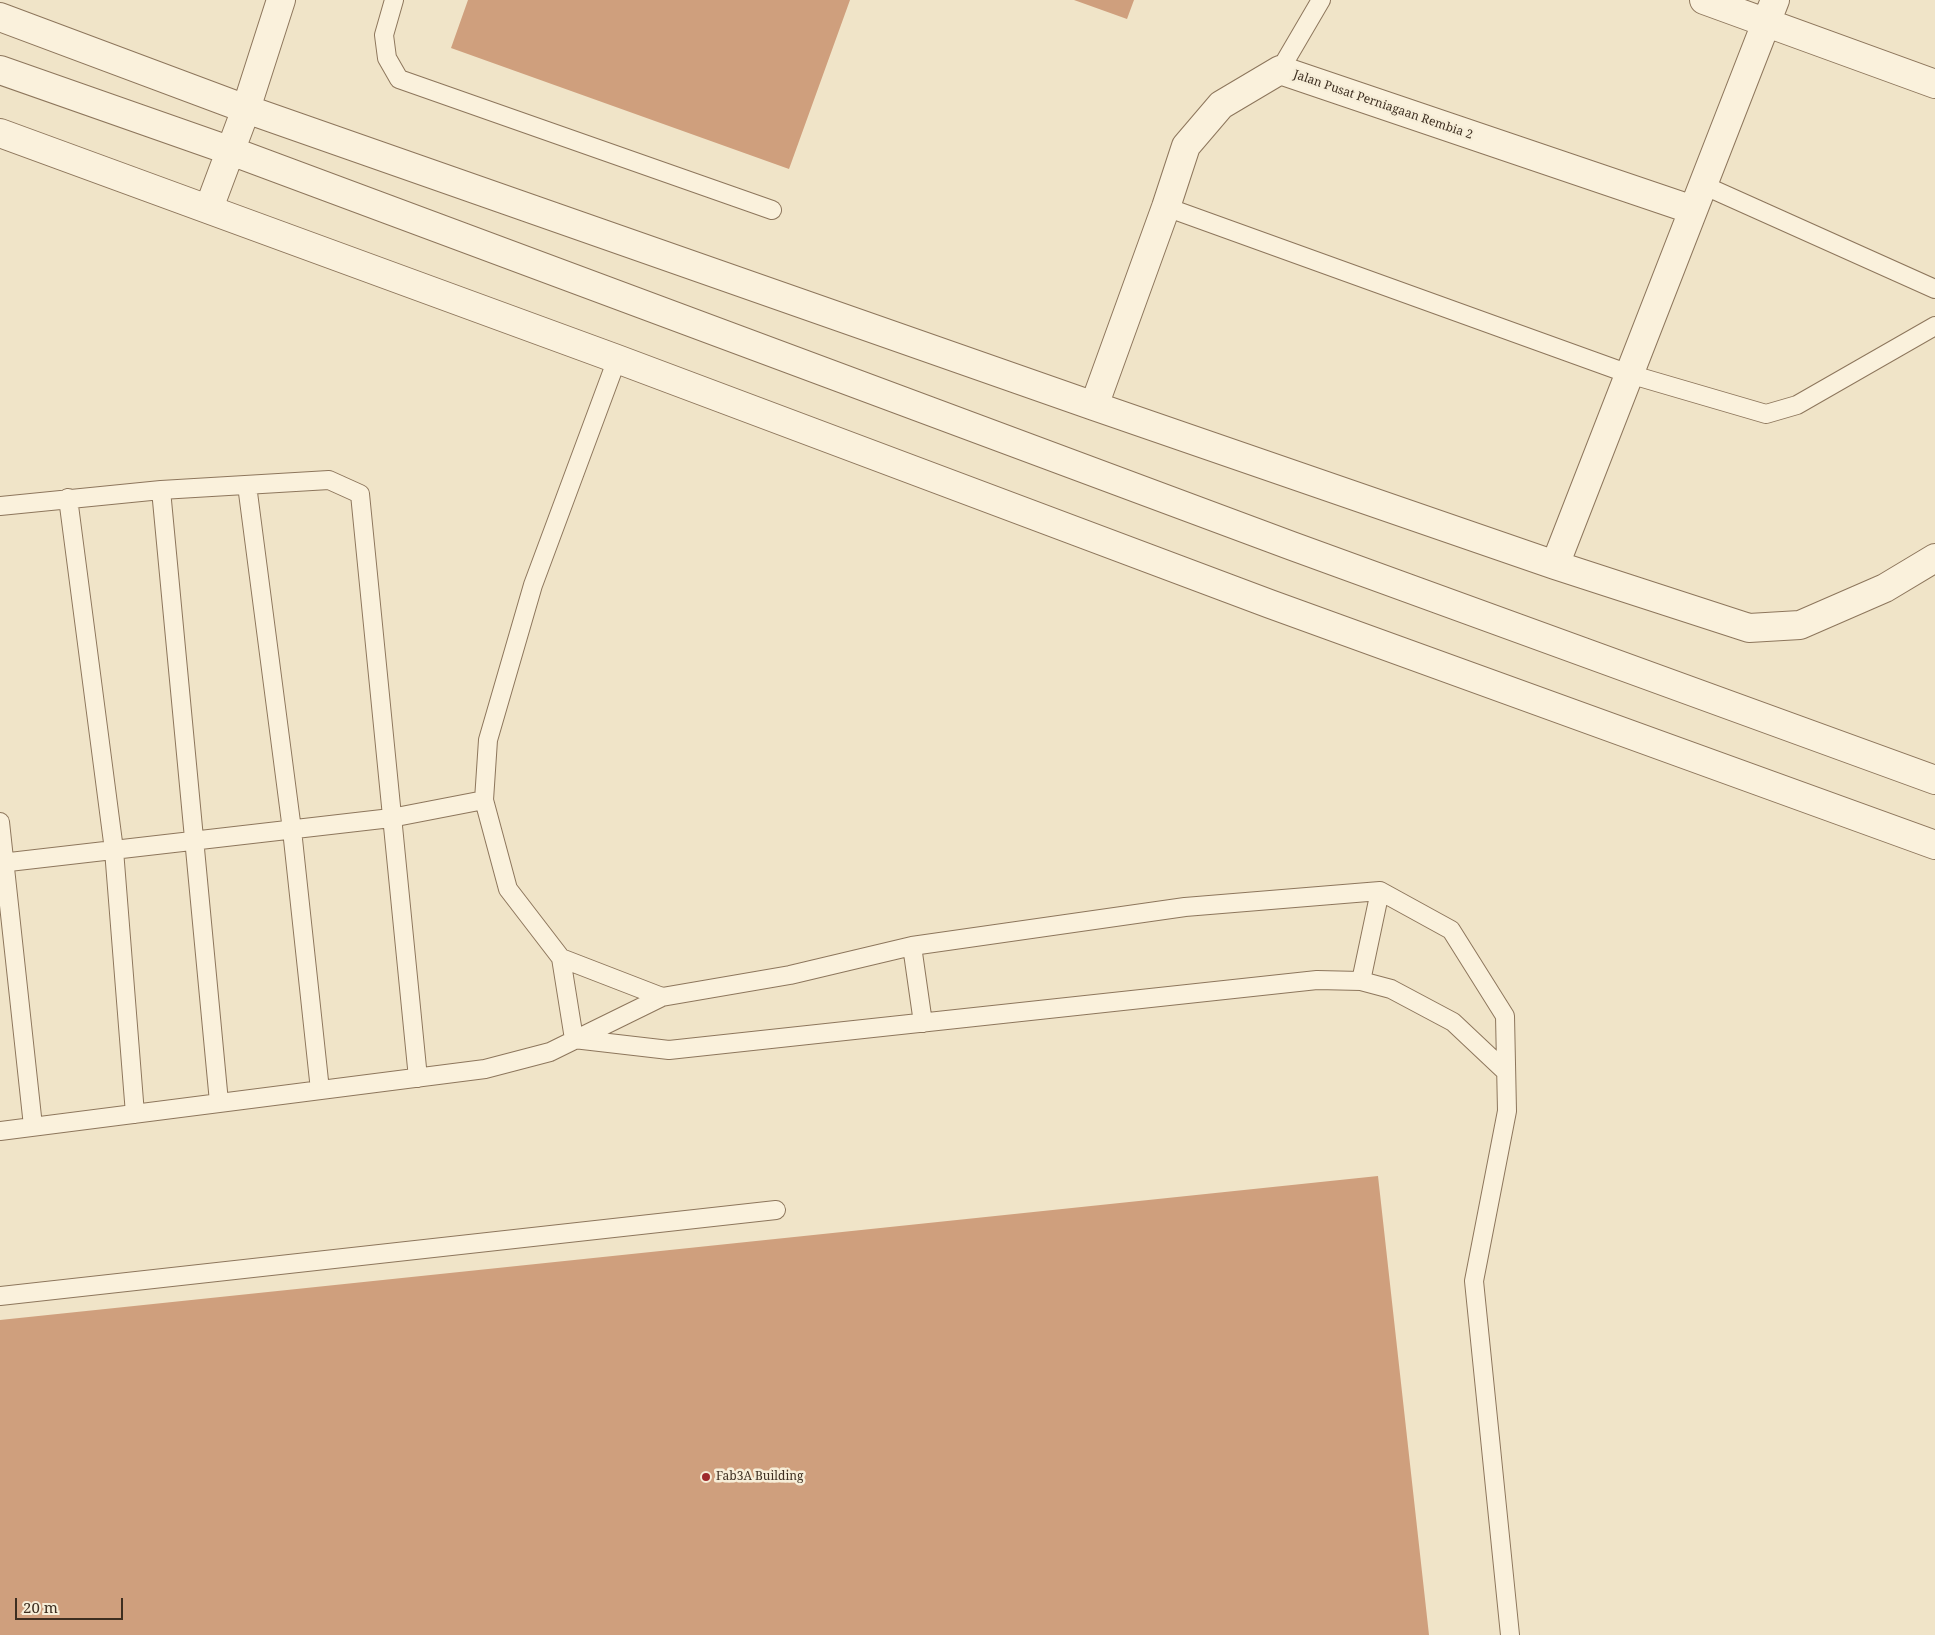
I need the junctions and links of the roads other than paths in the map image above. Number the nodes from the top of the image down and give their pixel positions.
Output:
1 (281, 0) edge
2 (394, 0) edge
3 (1321, 0) edge
4 (1704, 0) edge
5 (1770, 11) edge
6 (0, 17) edge
7 (0, 70) edge
8 (1280, 70) junction
9 (1935, 84) edge
10 (246, 109) junction
11 (0, 133) edge
12 (231, 151) junction
13 (1703, 184) junction
14 (1166, 207) junction
15 (209, 208) junction
16 (772, 210) dead end
17 (1693, 210) junction
18 (1935, 289) edge
19 (1935, 326) edge
20 (617, 359) junction
21 (1629, 374) junction
22 (1094, 406) junction
23 (247, 485) junction
24 (161, 490) junction
25 (68, 498) junction
26 (0, 506) edge
27 (1935, 558) edge
28 (1555, 565) junction
29 (1935, 780) edge
30 (484, 800) junction
31 (391, 818) junction
32 (0, 822) edge
33 (292, 830) junction
34 (195, 841) junction
35 (1935, 845) edge
36 (114, 850) junction
37 (2, 863) edge
38 (1380, 891) junction
39 (912, 946) junction
40 (561, 958) junction
41 (1361, 981) junction
42 (662, 997) junction
43 (922, 1023) junction
44 (574, 1039) junction
45 (1505, 1071) junction
46 (418, 1078) junction
47 (320, 1090) junction
48 (219, 1102) junction
49 (135, 1114) junction
50 (33, 1126) junction
51 (0, 1131) edge
52 (776, 1210) dead end
53 (0, 1296) edge
54 (1510, 1635) edge

1 - 10 street
2 - 16 lane
3 - 8 lane
4 - 5 street
5 - 9 street
5 - 13 street
6 - 10 street
7 - 12 street
8 - 14 street, Jalan Pusat Perniagaan Rembia 2
8 - 17 street, Jalan Pusat Perniagaan Rembia 2
10 - 12 street
10 - 22 street
11 - 15 street
12 - 15 street
12 - 29 street
13 - 17 street
13 - 18 lane
14 - 21 lane
14 - 22 street, Jalan Pusat Perniagaan Rembia 2
15 - 20 street
17 - 21 street
19 - 21 lane
20 - 30 lane
20 - 35 street
21 - 28 street
22 - 28 street
23 - 24 lane
23 - 31 lane
23 - 33 lane
24 - 25 lane
24 - 34 lane
25 - 26 lane
25 - 36 lane
27 - 28 street
30 - 31 lane
30 - 40 lane
31 - 33 lane
31 - 46 lane
32 - 37 lane
33 - 34 lane
33 - 47 lane
34 - 36 lane
34 - 48 lane
36 - 37 lane
36 - 49 lane
37 - 50 lane
38 - 39 lane
38 - 41 lane
38 - 45 lane
39 - 42 lane
39 - 43 lane
40 - 42 lane
40 - 44 lane
41 - 43 lane
41 - 45 lane
42 - 44 lane
43 - 44 lane
44 - 46 lane
45 - 54 lane
46 - 47 lane
47 - 48 lane
48 - 49 lane
49 - 50 lane
50 - 51 lane
52 - 53 lane

